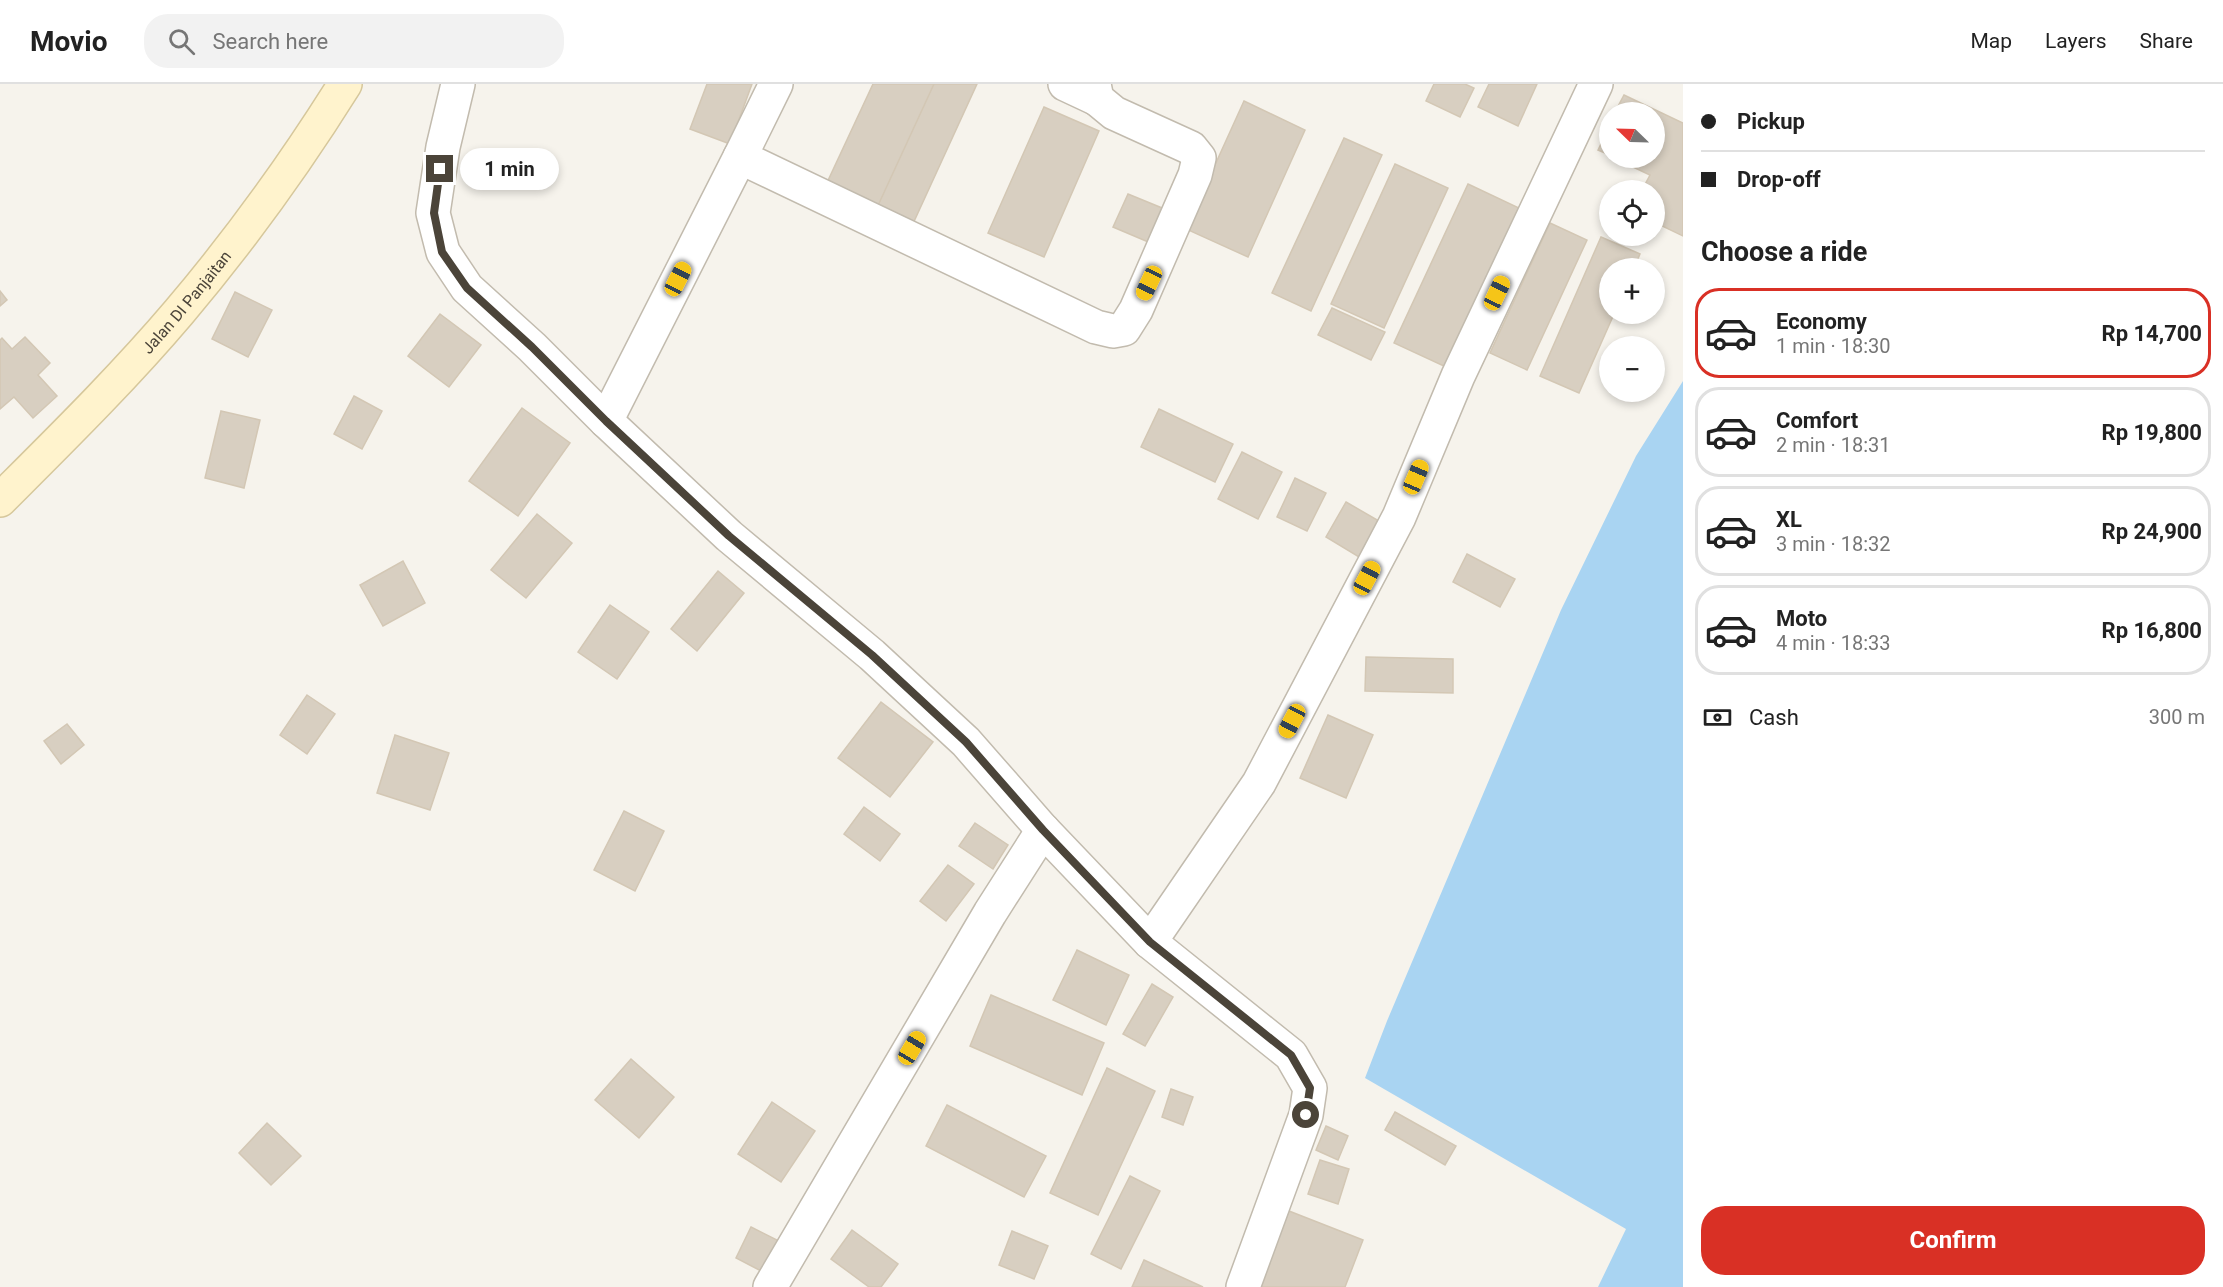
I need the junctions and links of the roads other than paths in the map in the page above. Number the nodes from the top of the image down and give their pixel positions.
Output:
1 (345, 84) edge
2 (458, 84) edge
3 (776, 84) edge
4 (1065, 84) edge
5 (1596, 84) edge
6 (1095, 91) edge
7 (740, 157) junction
8 (606, 421) junction
9 (0, 500) edge
10 (1043, 830) junction
11 (1150, 942) junction
12 (770, 1287) edge
13 (1243, 1287) edge

1 - 9 main road, Jalan DI Panjaitan
2 - 8 street
3 - 7 street
4 - 6 street
5 - 11 street
6 - 7 street
7 - 8 street
8 - 10 street
10 - 11 street
10 - 12 street
11 - 13 street

